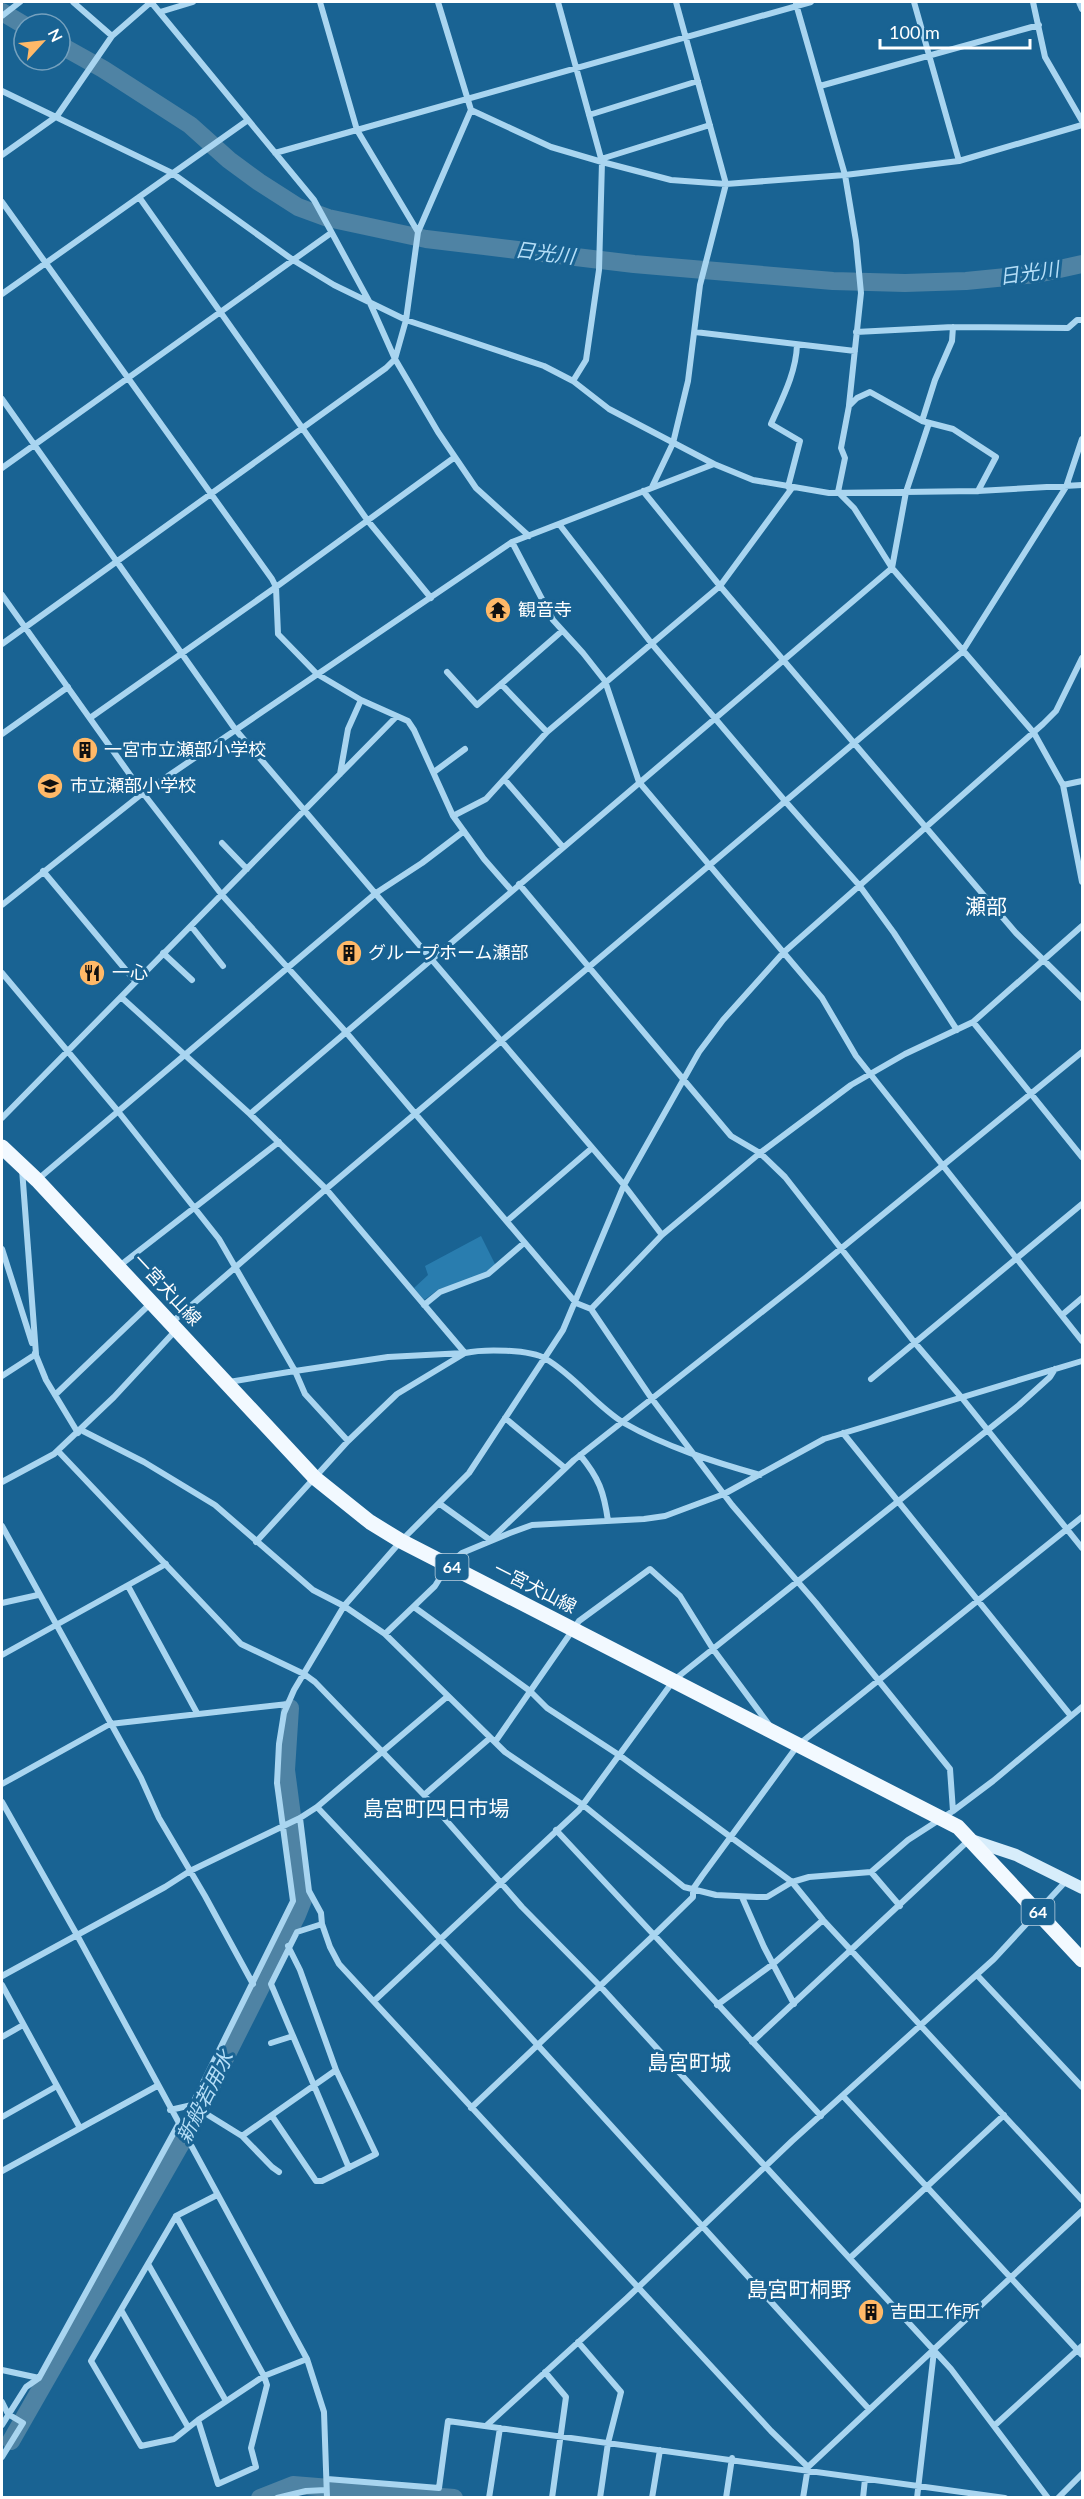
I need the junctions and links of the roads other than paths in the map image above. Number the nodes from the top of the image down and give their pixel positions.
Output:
1 (20, 2) edge
2 (73, 2) edge
3 (151, 2) edge
4 (193, 2) edge
5 (320, 2) edge
6 (438, 2) edge
7 (558, 2) edge
8 (676, 2) edge
9 (811, 2) edge
10 (914, 2) edge
11 (1033, 2) edge
12 (1079, 2) edge
13 (796, 4) edge
14 (1083, 9) edge
15 (160, 12) junction
16 (2, 16) edge
17 (1039, 25) junction
18 (112, 36) junction
19 (686, 37) junction
20 (930, 57) junction
21 (578, 68) junction
22 (698, 81) junction
23 (820, 86) junction
24 (2, 91) edge
25 (466, 99) junction
26 (471, 110) junction
27 (589, 115) junction
28 (57, 116) junction
29 (248, 120) junction
30 (1083, 123) edge
31 (710, 125) junction
32 (357, 130) junction
33 (275, 153) junction
34 (2, 155) edge
35 (602, 160) junction
36 (959, 161) junction
37 (172, 173) junction
38 (845, 175) junction
39 (726, 184) junction
40 (139, 197) junction
41 (2, 202) edge
42 (418, 232) junction
43 (331, 233) junction
44 (293, 260) junction
45 (45, 263) junction
46 (2, 294) edge
47 (370, 303) junction
48 (221, 312) junction
49 (406, 320) junction
50 (1083, 320) edge
51 (953, 327) junction
52 (695, 332) junction
53 (856, 332) junction
54 (797, 345) junction
55 (855, 351) junction
56 (395, 359) junction
57 (128, 379) junction
58 (573, 381) junction
59 (2, 399) edge
60 (849, 406) junction
61 (922, 421) junction
62 (929, 423) junction
63 (303, 427) junction
64 (1083, 439) edge
65 (673, 443) junction
66 (34, 444) junction
67 (455, 457) junction
68 (714, 464) junction
69 (2, 468) edge
70 (1083, 485) edge
71 (652, 487) junction
72 (1065, 487) junction
73 (790, 488) junction
74 (643, 491) junction
75 (978, 491) junction
76 (838, 492) junction
77 (906, 492) junction
78 (210, 493) junction
79 (368, 521) junction
80 (559, 524) junction
81 (529, 536) junction
82 (512, 542) junction
83 (118, 560) junction
84 (892, 568) junction
85 (720, 586) junction
86 (276, 587) junction
87 (2, 596) edge
88 (431, 598) junction
89 (24, 627) junction
90 (562, 631) junction
91 (2, 644) edge
92 (652, 644) junction
93 (182, 651) junction
94 (962, 652) junction
95 (1083, 658) edge
96 (783, 660) junction
97 (447, 672) dead end
98 (317, 674) junction
99 (605, 681) junction
100 (501, 684) junction
101 (68, 687) junction
102 (361, 700) junction
103 (396, 717) junction
104 (715, 717) junction
105 (90, 718) junction
106 (235, 729) junction
107 (547, 732) junction
108 (1034, 733) junction
109 (2, 734) edge
110 (854, 742) junction
111 (465, 750) dead end
112 (434, 772) junction
113 (340, 774) junction
114 (505, 780) junction
115 (1083, 781) edge
116 (639, 782) junction
117 (1063, 785) junction
118 (143, 793) junction
119 (785, 801) junction
120 (306, 810) junction
121 (453, 816) junction
122 (926, 828) junction
123 (464, 831) junction
124 (222, 843) dead end
125 (562, 846) junction
126 (1079, 846) edge
127 (709, 866) junction
128 (247, 869) junction
129 (43, 871) junction
130 (1083, 882) edge
131 (519, 884) junction
132 (859, 885) junction
133 (512, 891) junction
134 (376, 892) junction
135 (222, 895) junction
136 (2, 905) edge
137 (191, 926) junction
138 (1083, 926) edge
139 (163, 953) junction
140 (783, 953) junction
141 (432, 958) junction
142 (1044, 960) junction
143 (223, 966) dead end
144 (590, 966) junction
145 (288, 967) junction
146 (2, 973) edge
147 (192, 980) dead end
148 (135, 981) junction
149 (121, 997) junction
150 (1083, 998) edge
151 (973, 1022) junction
152 (957, 1030) junction
153 (345, 1031) junction
154 (502, 1041) junction
155 (67, 1052) junction
156 (1083, 1052) edge
157 (185, 1056) junction
158 (870, 1073) junction
159 (684, 1078) junction
160 (1031, 1093) junction
161 (117, 1110) junction
162 (250, 1114) junction
163 (414, 1115) junction
164 (2, 1118) edge
165 (279, 1142) junction
166 (2, 1147) edge
167 (592, 1148) junction
168 (760, 1153) junction
169 (1083, 1157) edge
170 (942, 1165) junction
171 (22, 1166) junction
172 (37, 1180) junction
173 (624, 1185) junction
174 (326, 1189) junction
175 (1083, 1204) edge
176 (195, 1207) junction
177 (507, 1221) junction
178 (662, 1235) junction
179 (524, 1243) junction
180 (840, 1248) junction
181 (2, 1249) edge
182 (1017, 1257) junction
183 (118, 1267) junction
184 (234, 1268) junction
185 (4, 1269) edge
186 (1083, 1298) edge
187 (151, 1303) junction
188 (576, 1303) junction
189 (424, 1305) junction
190 (591, 1309) junction
191 (1062, 1315) junction
192 (174, 1326) junction
193 (1083, 1341) edge
194 (915, 1343) junction
195 (465, 1353) junction
196 (36, 1354) junction
197 (545, 1358) junction
198 (1083, 1361) edge
199 (1054, 1369) junction
200 (295, 1371) junction
201 (2, 1376) edge
202 (871, 1379) dead end
203 (226, 1382) junction
204 (55, 1395) junction
205 (962, 1398) junction
206 (652, 1399) junction
207 (505, 1418) junction
208 (622, 1422) junction
209 (988, 1430) junction
210 (79, 1432) junction
211 (843, 1433) junction
212 (348, 1441) junction
213 (58, 1451) junction
214 (695, 1454) junction
215 (580, 1455) junction
216 (565, 1468) junction
217 (761, 1475) junction
218 (315, 1478) junction
219 (2, 1482) edge
220 (724, 1494) junction
221 (897, 1502) junction
222 (440, 1504) junction
223 (1083, 1517) edge
224 (608, 1521) junction
225 (2, 1526) edge
226 (1067, 1529) junction
227 (490, 1540) junction
228 (401, 1541) junction
229 (256, 1542) junction
230 (1083, 1548) edge
231 (166, 1564) junction
232 (448, 1565) junction
233 (798, 1581) junction
234 (128, 1586) junction
235 (38, 1595) junction
236 (978, 1601) junction
237 (2, 1603) edge
238 (344, 1606) junction
239 (414, 1607) junction
240 (57, 1624) junction
241 (574, 1629) junction
242 (385, 1634) junction
243 (713, 1649) junction
244 (2, 1655) edge
245 (304, 1674) junction
246 (674, 1680) junction
247 (879, 1680) junction
248 (530, 1691) junction
249 (448, 1696) junction
250 (288, 1704) junction
251 (1083, 1707) edge
252 (197, 1713) junction
253 (1071, 1716) junction
254 (110, 1724) junction
255 (774, 1731) junction
256 (492, 1740) junction
257 (798, 1745) junction
258 (382, 1751) junction
259 (619, 1755) junction
260 (2, 1784) edge
261 (424, 1796) junction
262 (2, 1802) edge
263 (583, 1805) junction
264 (317, 1807) junction
265 (947, 1815) junction
266 (298, 1818) junction
267 (283, 1825) junction
268 (556, 1830) junction
269 (731, 1836) junction
270 (970, 1839) junction
271 (190, 1871) junction
272 (871, 1872) junction
273 (1066, 1881) junction
274 (792, 1882) junction
275 (501, 1883) junction
276 (1081, 1885) edge
277 (693, 1889) junction
278 (742, 1897) junction
279 (900, 1906) junction
280 (1037, 1912) junction
281 (823, 1920) junction
282 (322, 1924) junction
283 (76, 1935) junction
284 (654, 1935) junction
285 (441, 1938) junction
286 (288, 1946) junction
287 (852, 1951) junction
288 (1083, 1960) edge
289 (773, 1964) junction
290 (977, 1975) junction
291 (2, 1976) edge
292 (252, 1984) junction
293 (2, 1985) edge
294 (600, 1986) junction
295 (374, 2001) junction
296 (794, 2004) junction
297 (717, 2005) junction
298 (23, 2025) junction
299 (922, 2025) junction
300 (293, 2036) junction
301 (2, 2037) edge
302 (752, 2042) junction
303 (271, 2043) dead end
304 (537, 2046) junction
305 (336, 2070) junction
306 (57, 2086) junction
307 (157, 2086) junction
308 (314, 2086) junction
309 (1083, 2087) edge
310 (843, 2096) junction
311 (192, 2105) junction
312 (471, 2108) junction
313 (170, 2110) junction
314 (1004, 2115) junction
315 (272, 2116) junction
316 (821, 2116) junction
317 (2, 2117) edge
318 (80, 2128) junction
319 (180, 2128) junction
320 (242, 2136) junction
321 (766, 2166) junction
322 (349, 2168) junction
323 (2, 2171) edge
324 (279, 2172) dead end
325 (926, 2188) junction
326 (217, 2195) junction
327 (1083, 2200) edge
328 (1083, 2211) edge
329 (176, 2216) junction
330 (701, 2227) junction
331 (850, 2258) junction
332 (148, 2264) junction
333 (1010, 2278) junction
334 (638, 2288) junction
335 (121, 2310) junction
336 (578, 2342) junction
337 (934, 2350) junction
338 (1081, 2351) edge
339 (307, 2359) junction
340 (2, 2370) edge
341 (545, 2372) junction
342 (264, 2376) junction
343 (39, 2378) junction
344 (226, 2401) junction
345 (2, 2402) edge
346 (868, 2408) junction
347 (8, 2414) junction
348 (198, 2420) junction
349 (2, 2425) edge
350 (486, 2426) junction
351 (994, 2426) junction
352 (188, 2427) junction
353 (500, 2428) junction
354 (562, 2437) junction
355 (608, 2443) junction
356 (660, 2450) junction
357 (2, 2457) edge
358 (732, 2458) junction
359 (807, 2469) junction
360 (1083, 2474) edge
361 (327, 2479) junction
362 (865, 2479) junction
363 (918, 2487) junction
364 (327, 2494) edge
365 (987, 2496) edge
366 (277, 2498) edge
367 (489, 2498) edge
368 (552, 2498) edge
369 (600, 2498) edge
370 (652, 2498) edge
371 (726, 2498) edge
372 (803, 2498) edge
373 (862, 2498) edge
374 (917, 2498) edge
375 (1005, 2498) edge
376 (1048, 2498) edge
377 (1058, 2498) edge

1 - 16 street
2 - 18 street
3 - 15 street
3 - 18 street
4 - 15 street
5 - 32 street
6 - 25 street
7 - 21 street
8 - 19 street
9 - 13 street
10 - 20 street
11 - 17 street
12 - 14 street
13 - 19 street
13 - 23 street
15 - 29 street
17 - 20 street
17 - 30 street
18 - 28 street
19 - 21 street
19 - 22 street
20 - 23 street
20 - 36 street
21 - 25 street
21 - 27 street
22 - 27 street
22 - 31 street
23 - 38 street
24 - 28 street
25 - 26 street
25 - 32 street
26 - 35 street
26 - 42 street
27 - 35 street
28 - 34 street
28 - 37 street
29 - 33 street
29 - 37 street
30 - 36 street
31 - 35 street
31 - 39 street
32 - 33 street
32 - 42 street
33 - 43 street
35 - 39 street
35 - 58 street
36 - 38 street
37 - 40 street
37 - 44 street
38 - 39 street
38 - 53 street
39 - 52 street
40 - 45 street
40 - 48 street
41 - 45 street
42 - 49 street
43 - 44 street
43 - 47 street
44 - 47 street
44 - 48 street
45 - 46 street
45 - 57 street
47 - 49 street
47 - 56 street
48 - 57 street
48 - 63 street
49 - 56 street
49 - 58 street
50 - 51 street
51 - 53 street
51 - 61 street
52 - 54 street
52 - 65 street
53 - 55 street
54 - 55 street
54 - 73 street
55 - 60 street
56 - 63 street
56 - 67 street
57 - 66 street
57 - 78 street
58 - 65 street
59 - 66 street
60 - 61 street
60 - 76 street
61 - 62 street
62 - 75 street
62 - 77 street
63 - 78 street
63 - 79 street
64 - 72 street
65 - 68 street
65 - 71 street
66 - 69 street
66 - 83 street
67 - 79 street
67 - 81 street
68 - 71 street
68 - 73 street
70 - 72 street
71 - 74 street
72 - 75 street
72 - 94 street
73 - 76 street
73 - 85 street
74 - 80 street
74 - 85 street
75 - 77 street
76 - 77 street
76 - 84 street
77 - 84 street
78 - 83 street
78 - 86 street
79 - 86 street
79 - 88 street
80 - 81 street
80 - 92 street
81 - 82 street
82 - 88 street
82 - 90 street
83 - 89 street
83 - 93 street
84 - 94 street
84 - 96 street
85 - 92 street
85 - 96 street
86 - 93 street
86 - 98 street
87 - 89 street
88 - 98 street
89 - 91 street
89 - 101 street
90 - 99 street
90 - 100 street
92 - 99 street
92 - 104 street
93 - 105 street
93 - 106 street
94 - 108 street
94 - 110 street
95 - 108 street
96 - 104 street
96 - 110 street
97 - 100 street
98 - 102 street
98 - 106 street
99 - 107 street
99 - 116 street
100 - 107 street
101 - 105 street
101 - 109 street
102 - 103 street
102 - 113 street
103 - 112 street
103 - 113 street
104 - 116 street
104 - 119 street
105 - 118 street
106 - 118 street
106 - 120 street
107 - 114 street
108 - 117 street
108 - 122 street
110 - 119 street
110 - 122 street
111 - 112 street
112 - 121 street
113 - 120 street
114 - 121 street
114 - 125 street
115 - 117 street
116 - 125 street
116 - 127 street
117 - 126 street
118 - 129 street
118 - 135 street
119 - 127 street
119 - 132 street
120 - 128 street
120 - 134 street
121 - 123 street
122 - 132 street
122 - 142 street
123 - 133 street
123 - 134 street
124 - 128 street
125 - 131 street
126 - 130 street
127 - 140 street
127 - 144 street
128 - 135 street
129 - 136 street
129 - 148 street
131 - 133 street
131 - 144 street
132 - 140 street
132 - 152 street
133 - 141 street
134 - 141 street
134 - 145 street
135 - 137 street
135 - 145 street
137 - 139 street
137 - 143 street
138 - 142 street
139 - 147 street
139 - 148 street
140 - 158 street
140 - 159 street
141 - 153 street
141 - 154 street
142 - 150 street
142 - 151 street
144 - 154 street
144 - 159 street
145 - 153 street
145 - 157 street
146 - 155 street
148 - 149 street
149 - 155 street
149 - 157 street
151 - 152 street
151 - 160 street
152 - 158 street
153 - 162 street
153 - 163 street
154 - 163 street
154 - 167 street
155 - 161 street
155 - 164 street
156 - 160 street
157 - 161 street
157 - 162 street
158 - 168 street
158 - 170 street
159 - 168 street
159 - 173 street
160 - 169 street
160 - 170 street
161 - 172 street
161 - 176 street
162 - 165 street
163 - 174 street
163 - 177 street
165 - 174 street
165 - 176 street
166 - 171 main road, 一宮犬山線 / 64
167 - 173 street
167 - 177 street
168 - 178 street
168 - 180 street
170 - 180 street
170 - 182 street
171 - 172 main road, 一宮犬山線 / 64
171 - 196 street
172 - 183 main road, 一宮犬山線 / 64
173 - 178 street
173 - 188 street
174 - 184 street
174 - 189 street
175 - 182 street
176 - 183 street
176 - 184 street
177 - 179 street
178 - 190 street
179 - 188 street
179 - 189 street
180 - 194 street
180 - 206 street
181 - 185 street
182 - 191 street
182 - 194 street
183 - 187 main road, 一宮犬山線 / 64
184 - 192 street
184 - 200 street
185 - 196 street
186 - 191 street
187 - 192 main road, 一宮犬山線 / 64
187 - 204 street
188 - 190 street
188 - 197 street
189 - 195 street
190 - 206 street
191 - 193 street
192 - 203 main road, 一宮犬山線 / 64
192 - 210 street
194 - 202 street
194 - 205 street
195 - 197 street
195 - 200 street
195 - 212 street
196 - 201 street
196 - 204 street
197 - 207 street
197 - 208 street
198 - 199 street
199 - 205 street
199 - 209 street
200 - 203 street
200 - 212 street
203 - 218 main road, 一宮犬山線 / 64
204 - 210 street
205 - 209 street
205 - 211 street
206 - 208 street
206 - 214 street
207 - 216 street
207 - 222 street
208 - 214 street
208 - 215 street
209 - 221 street
209 - 226 street
210 - 213 street
210 - 229 street
211 - 217 street
211 - 221 street
212 - 218 street
213 - 219 street
213 - 231 street
214 - 217 street
214 - 220 street
215 - 216 street
215 - 224 street
216 - 227 street
217 - 220 street
218 - 228 main road, 一宮犬山線 / 64
218 - 229 street
220 - 224 street
220 - 233 street
221 - 233 street
221 - 236 street
222 - 227 street
222 - 228 street
223 - 226 street
224 - 227 street
225 - 235 street
226 - 230 street
226 - 236 street
227 - 232 street
228 - 232 main road, 一宮犬山線 / 64
228 - 238 street
229 - 238 street
231 - 234 street
231 - 245 street
232 - 239 street
232 - 241 main road, 一宮犬山線 / 64
233 - 243 street
233 - 247 street
234 - 240 street
234 - 252 street
235 - 237 street
235 - 240 street
236 - 247 street
236 - 253 street
238 - 242 street
238 - 245 street
239 - 242 street
239 - 248 street
240 - 244 street
240 - 254 street
241 - 243 street
241 - 246 main road, 一宮犬山線 / 64
241 - 248 street
242 - 249 street
243 - 246 street
243 - 255 street
245 - 250 street
245 - 258 street
246 - 255 main road, 一宮犬山線 / 64
246 - 259 street
247 - 257 street
247 - 265 street
248 - 256 street
248 - 259 street
249 - 256 street
249 - 258 street
250 - 252 street
250 - 267 street
251 - 253 street
252 - 254 street
253 - 265 street
254 - 260 street
254 - 271 street
255 - 257 main road, 一宮犬山線 / 64
256 - 261 street
256 - 263 street
257 - 265 main road, 一宮犬山線 / 64
257 - 269 street
258 - 261 street
258 - 264 street
259 - 263 street
259 - 269 street
261 - 275 street
262 - 283 street
263 - 268 street
263 - 277 street
264 - 266 street
264 - 285 street
265 - 270 main road, 一宮犬山線 / 64
265 - 272 street
266 - 267 street
266 - 282 street
267 - 271 street
267 - 292 street
268 - 275 street
268 - 284 street
269 - 274 street
269 - 277 street
270 - 273 street
270 - 279 street
270 - 280 main road, 一宮犬山線 / 64
271 - 283 street
271 - 292 street
272 - 274 street
272 - 279 street
273 - 276 street
273 - 280 street
274 - 278 street
274 - 281 street
275 - 285 street
275 - 294 street
277 - 278 street
277 - 284 street
278 - 289 street
279 - 287 street
280 - 288 main road, 一宮犬山線 / 64
280 - 290 street
281 - 287 street
281 - 289 street
282 - 286 street
282 - 295 street
283 - 291 street
283 - 307 street
284 - 294 street
284 - 297 street
285 - 295 street
285 - 304 street
286 - 300 street
286 - 305 street
287 - 296 street
287 - 299 street
289 - 296 street
289 - 297 street
290 - 299 street
290 - 309 street
292 - 311 street
293 - 298 street
294 - 304 street
294 - 321 street
295 - 312 street
296 - 302 street
297 - 302 street
298 - 301 street
298 - 306 street
299 - 310 street
299 - 314 street
300 - 303 street
300 - 308 street
302 - 316 street
304 - 312 street
304 - 330 street
305 - 308 street
305 - 322 street
306 - 317 street
306 - 318 street
307 - 313 street
307 - 318 street
308 - 315 street
308 - 322 street
310 - 316 street
310 - 325 street
311 - 313 street
311 - 320 street
312 - 334 street
313 - 319 street
314 - 325 street
314 - 327 street
315 - 320 street
315 - 322 street
316 - 321 street
318 - 323 street
319 - 326 street
319 - 343 street
320 - 324 street
321 - 330 street
321 - 331 street
325 - 331 street
325 - 333 street
326 - 329 street
326 - 339 street
328 - 333 street
329 - 332 street
329 - 342 street
330 - 334 street
330 - 346 street
331 - 337 street
332 - 335 street
332 - 344 street
333 - 337 street
333 - 338 street
334 - 336 street
334 - 359 street
335 - 352 street
335 - 352 street
336 - 341 street
336 - 355 street
337 - 346 street
337 - 351 street
337 - 363 street
338 - 351 street
339 - 342 street
339 - 361 street
340 - 343 street
341 - 350 street
341 - 354 street
342 - 344 street
342 - 348 street
343 - 347 street
344 - 348 street
345 - 347 street
346 - 359 street
347 - 349 street
347 - 357 street
348 - 352 street
350 - 353 street
350 - 361 street
351 - 376 street
353 - 354 street
353 - 367 street
354 - 355 street
354 - 368 street
355 - 356 street
355 - 369 street
356 - 358 street
356 - 370 street
358 - 359 street
358 - 371 street
359 - 362 street
359 - 372 street
360 - 377 street
361 - 364 street
362 - 363 street
362 - 373 street
363 - 365 street
363 - 374 street
364 - 366 street
365 - 375 street

